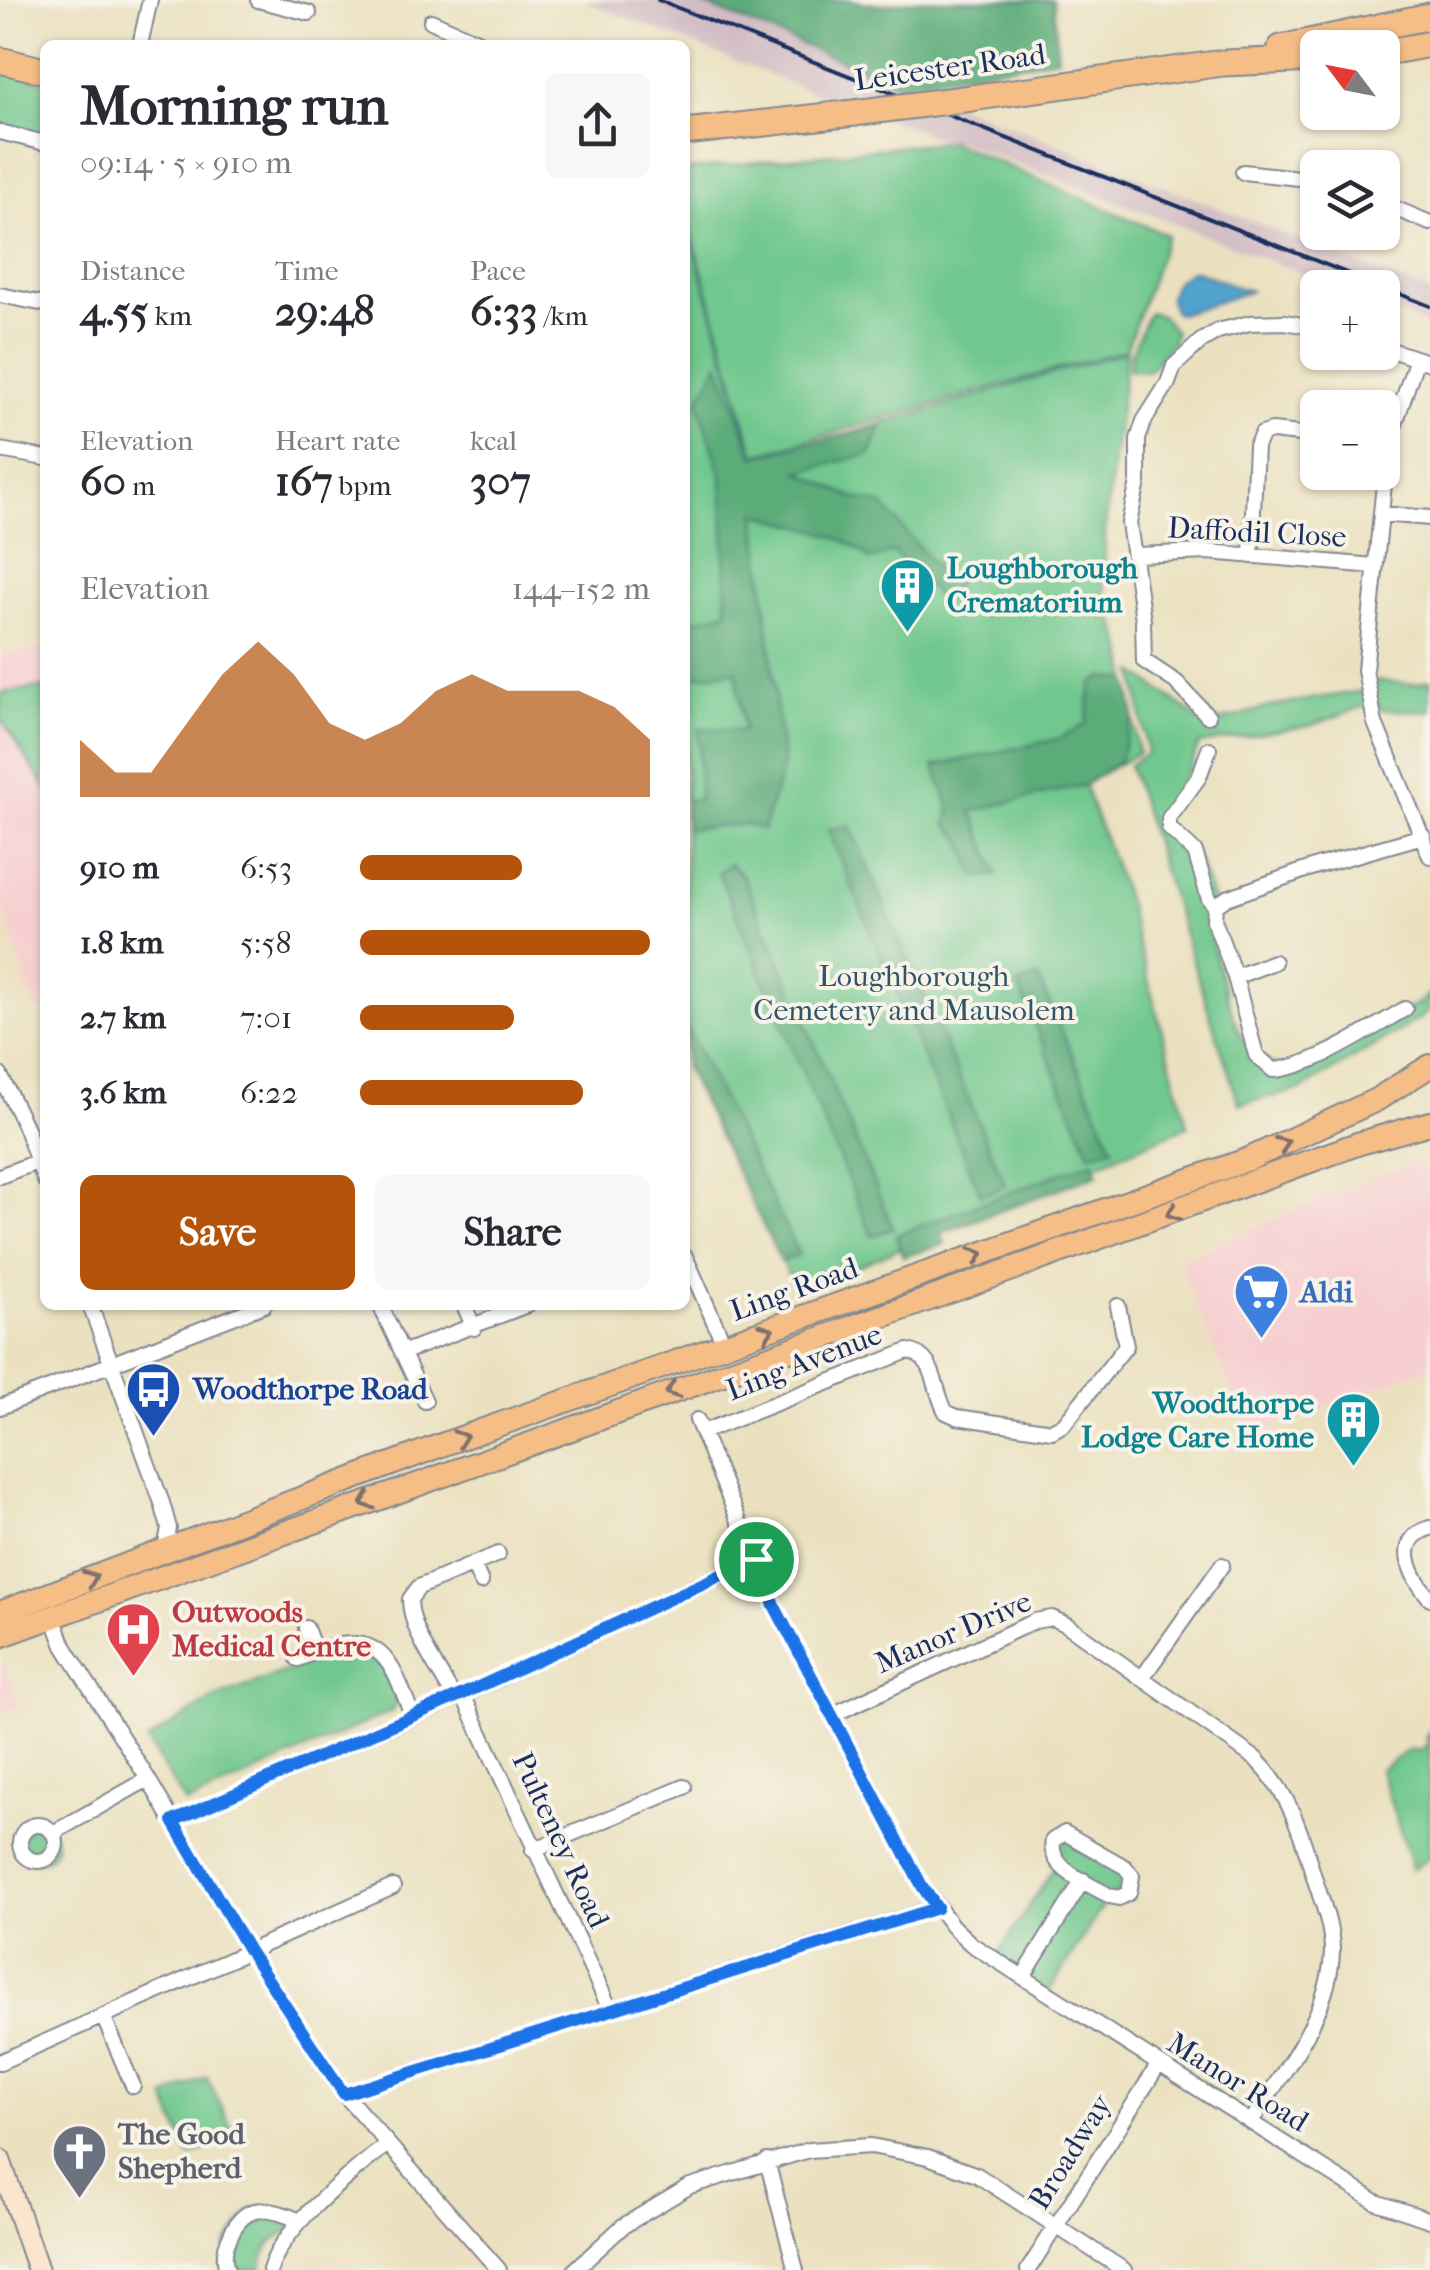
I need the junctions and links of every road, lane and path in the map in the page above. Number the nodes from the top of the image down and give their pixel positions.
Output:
1 (150, 0) edge
2 (258, 0) edge
3 (309, 13) dead end
4 (1430, 16) edge
5 (431, 21) dead end
6 (141, 40) edge
7 (475, 40) edge
8 (1430, 44) edge
9 (1400, 49) edge
10 (0, 60) edge
11 (1300, 60) edge
12 (1223, 63) junction
13 (40, 70) edge
14 (690, 131) edge
15 (0, 132) edge
16 (40, 142) edge
17 (1243, 172) dead end
18 (1300, 178) edge
19 (1400, 210) edge
20 (1430, 223) edge
21 (0, 295) edge
22 (40, 303) edge
23 (1300, 325) edge
24 (1423, 362) edge
25 (1400, 412) edge
26 (1300, 434) edge
27 (0, 450) edge
28 (40, 457) edge
29 (1382, 490) edge
30 (1381, 514) junction
31 (1430, 518) edge
32 (1136, 556) junction
33 (1252, 556) junction
34 (1376, 566) junction
35 (1208, 716) dead end
36 (1209, 748) dead end
37 (1423, 836) junction
38 (1430, 856) edge
39 (1216, 906) junction
40 (1274, 962) dead end
41 (1235, 976) junction
42 (1406, 1009) dead end
43 (1430, 1066) edge
44 (0, 1074) edge
45 (1430, 1124) edge
46 (40, 1157) edge
47 (0, 1176) edge
48 (690, 1267) edge
49 (1118, 1306) dead end
50 (92, 1310) edge
51 (251, 1310) edge
52 (382, 1310) edge
53 (466, 1310) edge
54 (515, 1310) edge
55 (474, 1328) junction
56 (725, 1346) junction
57 (402, 1353) junction
58 (112, 1364) junction
59 (424, 1401) dead end
60 (0, 1406) edge
61 (700, 1426) joint
62 (1430, 1528) edge
63 (165, 1549) junction
64 (498, 1554) dead end
65 (756, 1559) junction
66 (473, 1564) junction
67 (1222, 1565) dead end
68 (481, 1582) dead end
69 (146, 1583) junction
70 (1430, 1598) edge
71 (0, 1613) edge
72 (52, 1617) junction
73 (306, 1628) dead end
74 (0, 1636) edge
75 (315, 1652) junction
76 (298, 1659) dead end
77 (1142, 1678) junction
78 (458, 1696) junction
79 (412, 1715) junction
80 (832, 1716) junction
81 (148, 1779) junction
82 (684, 1787) dead end
83 (173, 1821) junction
84 (54, 1832) dead end
85 (534, 1850) junction
86 (1083, 1880) junction
87 (394, 1887) dead end
88 (937, 1908) junction
89 (249, 1951) junction
90 (1023, 1977) junction
91 (610, 2009) junction
92 (104, 2018) junction
93 (0, 2062) edge
94 (1159, 2064) junction
95 (133, 2086) dead end
96 (344, 2094) junction
97 (1251, 2122) junction
98 (386, 2145) junction
99 (0, 2160) edge
100 (768, 2161) junction
101 (1430, 2220) edge
102 (300, 2221) junction
103 (1056, 2226) junction
104 (38, 2270) edge
105 (226, 2270) edge
106 (270, 2270) edge
107 (498, 2270) edge
108 (574, 2270) edge
109 (796, 2270) edge
110 (1028, 2270) edge
111 (1124, 2270) edge

1 - 6 street
2 - 3 street
4 - 12 highway
5 - 7 street
8 - 9 highway
10 - 13 highway
11 - 12 highway
12 - 14 highway, Leicester Road, bridge
15 - 16 street
17 - 18 street
19 - 20 street
21 - 22 street
23 - 32 street, Daffodil Close
24 - 25 street
26 - 33 street
27 - 28 street
29 - 30 street
30 - 31 street
30 - 34 street
32 - 33 street, Daffodil Close
32 - 35 street, Daffodil Close
33 - 34 street, Daffodil Close
34 - 37 street
36 - 39 street
37 - 38 street
37 - 39 street
39 - 41 street
40 - 41 street
41 - 42 street
56 -> 43 main road, Ling Road
44 - 46 street
45 -> 69 main road, Ling Road
46 - 47 street
48 - 56 street
49 - 61 street, Ling Avenue
50 - 58 street
51 - 58 street
52 - 57 street
53 - 55 street
54 - 55 street
55 - 57 street
63 -> 56 main road, Ling Road
57 - 59 street
58 - 60 street
58 - 63 street
61 - 65 street, Manor Road
62 - 70 street
63 - 69 main road
71 -> 63 main road, Ling Road
64 - 66 street
65 - 78 street
65 - 80 street, Manor Road
66 - 68 street
66 - 78 street, Pulteney Road
67 - 77 street
69 - 72 main road, Ling Road
72 - 74 main road, Ling Road
72 - 81 street
73 - 75 street
75 - 76 street
75 - 79 street
77 - 80 street, Manor Drive
77 - 97 street, Manor Drive
78 - 79 street
78 - 85 street, Pulteney Road
79 - 83 street
80 - 88 street, Manor Road
81 - 83 street
81 - 84 street
82 - 85 street
83 - 89 street
85 - 91 street, Pulteney Road
86 - 86 street
86 - 90 street
87 - 89 street
88 - 90 street, Manor Road
88 - 91 street
89 - 92 street
89 - 96 street
90 - 94 street, Manor Road
91 - 96 street
92 - 93 street
92 - 95 street
94 - 97 street, Manor Road
94 - 103 street, Broadway
96 - 98 street
97 - 101 street, Manor Road
98 - 102 street
98 - 107 street
99 - 104 street
100 - 103 street
100 - 108 street
100 - 109 street
102 - 105 street
102 - 106 street
103 - 110 street, Broadway
103 - 111 street

